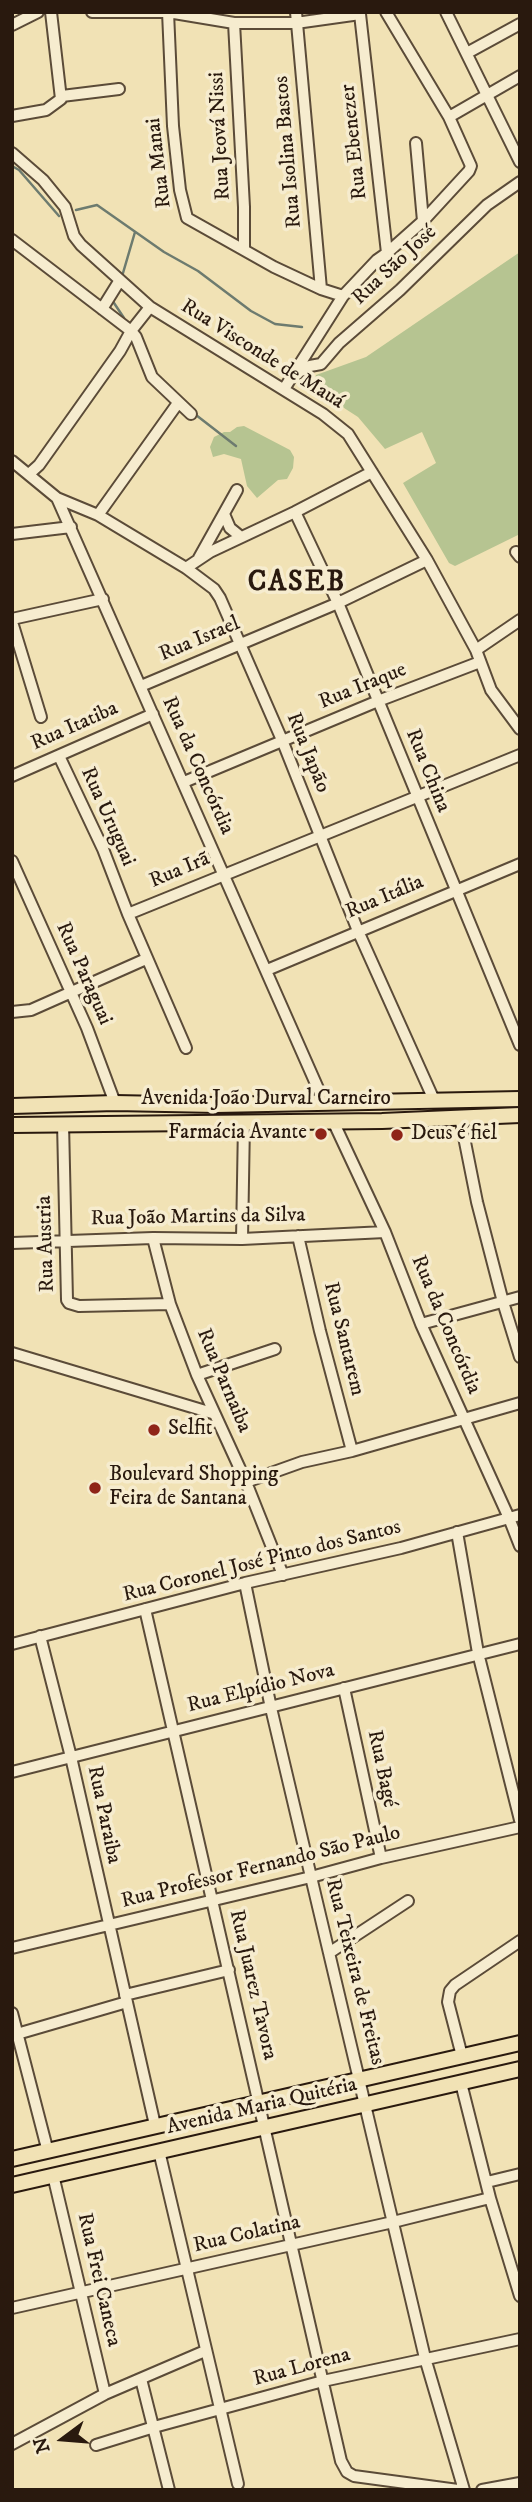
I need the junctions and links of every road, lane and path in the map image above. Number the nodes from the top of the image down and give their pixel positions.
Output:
1 (38, 12) edge
2 (51, 12) edge
3 (92, 12) edge
4 (168, 12) edge
5 (386, 12) edge
6 (446, 12) edge
7 (129, 13) edge
8 (361, 13) edge
9 (296, 17) edge
10 (234, 23) junction
11 (520, 24) edge
12 (12, 25) edge
13 (467, 53) junction
14 (520, 76) edge
15 (119, 89) dead end
16 (487, 96) junction
17 (62, 97) junction
18 (12, 116) edge
19 (449, 117) junction
20 (520, 129) edge
21 (508, 136) junction
22 (416, 143) dead end
23 (12, 153) edge
24 (520, 162) edge
25 (520, 182) edge
26 (423, 221) junction
27 (12, 240) edge
28 (244, 248) junction
29 (382, 257) junction
30 (120, 280) junction
31 (321, 289) junction
32 (343, 296) junction
33 (150, 307) junction
34 (102, 309) junction
35 (131, 331) junction
36 (295, 373) junction
37 (284, 389) junction
38 (178, 403) junction
39 (191, 414) dead end
40 (12, 461) edge
41 (372, 472) junction
42 (29, 474) junction
43 (237, 490) dead end
44 (57, 498) junction
45 (295, 512) junction
46 (223, 514) junction
47 (98, 515) junction
48 (71, 527) junction
49 (12, 534) edge
50 (242, 537) junction
51 (198, 560) junction
52 (427, 560) junction
53 (186, 568) junction
54 (103, 599) junction
55 (338, 603) junction
56 (520, 620) edge
57 (12, 621) edge
58 (240, 644) junction
59 (476, 650) junction
60 (480, 662) junction
61 (141, 686) junction
62 (378, 702) junction
63 (153, 713) junction
64 (41, 717) dead end
65 (520, 729) edge
66 (282, 740) junction
67 (520, 755) edge
68 (59, 756) junction
69 (12, 776) edge
70 (184, 782) junction
71 (416, 798) junction
72 (320, 836) junction
73 (12, 861) edge
74 (520, 864) edge
75 (223, 874) junction
76 (25, 889) junction
77 (455, 890) junction
78 (12, 894) edge
79 (128, 914) junction
80 (358, 931) junction
81 (146, 959) junction
82 (267, 970) junction
83 (70, 993) junction
84 (12, 1012) edge
85 (520, 1045) edge
86 (186, 1048) dead end
87 (520, 1099) edge
88 (434, 1100) junction
89 (324, 1102) junction
90 (115, 1103) junction
91 (12, 1106) edge
92 (520, 1115) edge
93 (460, 1117) junction
94 (333, 1121) junction
95 (62, 1123) junction
96 (244, 1123) junction
97 (12, 1125) edge
98 (385, 1232) junction
99 (298, 1236) junction
100 (153, 1238) junction
101 (242, 1239) junction
102 (66, 1240) junction
103 (12, 1243) edge
104 (520, 1297) edge
105 (502, 1302) junction
106 (170, 1304) junction
107 (421, 1324) junction
108 (275, 1349) dead end
109 (12, 1353) edge
110 (520, 1357) edge
111 (197, 1375) junction
112 (520, 1403) edge
113 (212, 1413) junction
114 (464, 1418) junction
115 (352, 1451) junction
116 (246, 1482) junction
117 (515, 1516) edge
118 (457, 1532) junction
119 (520, 1546) edge
120 (283, 1575) junction
121 (245, 1583) junction
122 (145, 1609) junction
123 (40, 1636) junction
124 (12, 1644) edge
125 (520, 1644) edge
126 (478, 1653) junction
127 (344, 1688) junction
128 (271, 1708) junction
129 (173, 1731) junction
130 (71, 1757) junction
131 (12, 1772) edge
132 (520, 1820) edge
133 (520, 1827) edge
134 (381, 1858) junction
135 (311, 1877) junction
136 (213, 1901) junction
137 (408, 1902) dead end
138 (108, 1924) junction
139 (520, 1941) edge
140 (12, 1948) edge
141 (329, 1953) junction
142 (229, 1970) junction
143 (126, 1998) junction
144 (12, 2013) edge
145 (17, 2034) junction
146 (520, 2043) edge
147 (16, 2048) edge
148 (462, 2056) junction
149 (520, 2069) edge
150 (360, 2079) junction
151 (461, 2083) junction
152 (259, 2102) junction
153 (365, 2105) junction
154 (155, 2125) junction
155 (265, 2128) junction
156 (159, 2151) junction
157 (48, 2152) junction
158 (12, 2159) edge
159 (520, 2174) edge
160 (53, 2175) junction
161 (487, 2182) junction
162 (12, 2185) edge
163 (490, 2197) junction
164 (393, 2222) junction
165 (292, 2245) junction
166 (187, 2269) junction
167 (81, 2294) junction
168 (520, 2296) edge
169 (12, 2308) edge
170 (520, 2339) edge
171 (205, 2351) junction
172 (425, 2358) junction
173 (141, 2379) junction
174 (323, 2381) junction
175 (105, 2394) junction
176 (220, 2410) junction
177 (154, 2427) junction
178 (12, 2444) edge
179 (96, 2445) dead end
180 (520, 2483) edge
181 (238, 2484) dead end
182 (169, 2490) edge
183 (458, 2490) edge
184 (464, 2490) edge
185 (482, 2490) edge

1 - 12 street
2 - 17 street
3 - 7 street
4 - 7 street
4 - 10 street
4 - 28 street, Rua Manai
5 - 19 street
6 - 13 street
8 - 9 street
8 - 29 street, Rua Ebenezer
9 - 10 street
9 - 31 street, Rua Isolina Bastos
10 - 28 street, Rua Jeová Nissi
11 - 13 street
13 - 16 street
14 - 16 street
15 - 17 street
16 - 19 street
16 - 21 street
17 - 18 street
19 - 26 street
20 - 21 street
21 - 24 street
22 - 26 street
23 - 30 street, Rua Visconde de Mauá
25 - 36 street, Rua São José
26 - 29 street
27 - 34 street
28 - 31 street, Rua Manai
29 - 32 street
30 - 33 street, Rua Visconde de Mauá
30 - 34 street
31 - 32 street, Rua Manai
32 - 36 street
33 - 35 street
33 - 37 street, Rua Visconde de Mauá
34 - 35 street
35 - 38 street
35 - 42 street
36 - 37 street
37 - 41 street, Rua Visconde de Mauá
38 - 39 street
38 - 47 street
40 - 42 street, Rua da Concórdia
41 - 45 street
41 - 52 street, Rua Visconde de Mauá
42 - 44 street, Rua da Concórdia
43 - 46 street
44 - 47 street, Rua Japão
44 - 48 street, Rua da Concórdia
45 - 50 street
45 - 55 street, Rua China
46 - 50 street
46 - 51 street
47 - 53 street, Rua Japão
48 - 49 street
48 - 54 street, Rua da Concórdia
50 - 51 street
51 - 53 street
52 - 55 street, Rua Israel
52 - 59 street, Rua Visconde de Mauá
53 - 58 street, Rua Japão
54 - 57 street
54 - 61 street, Rua da Concórdia
55 - 58 street, Rua Israel
55 - 62 street, Rua China
56 - 59 street
57 - 64 street
58 - 61 street, Rua Israel
58 - 66 street, Rua Japão
59 - 60 street, Rua Visconde de Mauá
60 - 62 street, Rua Iraque
60 - 65 street, Rua Visconde de Mauá
61 - 63 street, Rua da Concórdia
62 - 66 street, Rua Iraque
62 - 71 street, Rua China
63 - 68 street, Rua Itatiba
63 - 70 street, Rua da Concórdia
66 - 70 street, Rua Iraque
66 - 72 street, Rua Japão
67 - 71 street, Rua Irã
68 - 69 street, Rua Itatiba
68 - 79 street, Rua Uruguai
70 - 75 street, Rua da Concórdia
71 - 72 street, Rua Irã
71 - 77 street, Rua China
72 - 75 street, Rua Irã
72 - 80 street, Rua Japão
73 - 76 street, Rua Paraguai
74 - 77 street, Rua Itália
75 - 79 street, Rua Irã
75 - 82 street, Rua da Concórdia
76 - 78 street
76 - 83 street, Rua Paraguai
77 - 80 street, Rua Itália
77 - 85 street, Rua China
79 - 81 street, Rua Uruguai
80 - 82 street, Rua Itália
80 - 88 street, Rua Japão
81 - 83 street
81 - 86 street, Rua Uruguai
82 - 89 street, Rua da Concórdia
83 - 84 street
83 - 90 street, Rua Paraguai
87 - 88 main road, Avenida João Durval Carneiro
88 - 89 main road, Avenida João Durval Carneiro
89 - 90 main road, Avenida João Durval Carneiro
90 - 91 main road, Avenida João Durval Carneiro
92 - 93 main road, Avenida João Durval Carneiro
93 - 94 main road, Avenida João Durval Carneiro
93 - 105 street
94 - 96 main road, Avenida João Durval Carneiro
94 - 98 street, Rua da Concórdia
95 - 96 main road, Avenida João Durval Carneiro
95 - 97 main road, Avenida João Durval Carneiro
95 - 102 street, Rua Austria
96 - 101 street
98 - 99 street, Rua João Martins da Silva
98 - 107 street, Rua da Concórdia
99 - 101 street, Rua João Martins da Silva
99 - 115 street, Rua Santarem
100 - 101 street, Rua João Martins da Silva
100 - 102 street, Rua João Martins da Silva
100 - 106 street, Rua Parnaiba
102 - 103 street, Rua João Martins da Silva
102 - 106 street, Rua Austria
104 - 105 street
105 - 107 street
105 - 110 street
106 - 111 street, Rua Parnaiba
107 - 114 street, Rua da Concórdia
108 - 111 street
109 - 113 street
111 - 113 street, Rua Parnaiba
112 - 114 street
113 - 116 street, Rua Parnaiba
114 - 115 street
114 - 117 street, Rua da Concórdia
115 - 116 street
116 - 120 street, Rua Parnaiba
117 - 118 street, Rua Coronel José Pinto dos Santos
117 - 119 street, Rua da Concórdia
118 - 120 street, Rua Coronel José Pinto dos Santos
118 - 126 street
120 - 121 street, Rua Coronel José Pinto dos Santos
121 - 122 street, Rua Coronel José Pinto dos Santos
121 - 128 street, Rua Teixeira de Freitas
122 - 123 street, Rua Coronel José Pinto dos Santos
122 - 129 street, Rua Juarez Tavora
123 - 124 street, Rua Coronel José Pinto dos Santos
123 - 130 street, Rua Paraiba
125 - 126 street, Rua Elpídio Nova
126 - 127 street, Rua Elpídio Nova
126 - 132 street
127 - 128 street, Rua Elpídio Nova
127 - 134 street, Rua Bagé
128 - 129 street, Rua Elpídio Nova
128 - 135 street, Rua Teixeira de Freitas
129 - 130 street, Rua Elpídio Nova
129 - 136 street, Rua Juarez Tavora
130 - 131 street, Rua Elpídio Nova
130 - 138 street, Rua Paraiba
133 - 134 street, Rua Professor Fernando São Paulo
134 - 135 street, Rua Professor Fernando São Paulo
135 - 136 street, Rua Professor Fernando São Paulo
135 - 141 street, Rua Teixeira de Freitas
136 - 138 street, Rua Professor Fernando São Paulo
136 - 142 street, Rua Juarez Tavora
137 - 141 street
138 - 140 street, Rua Professor Fernando São Paulo
138 - 143 street, Rua Paraiba
139 - 148 street
141 - 150 street, Rua Teixeira de Freitas
142 - 143 street
142 - 152 street, Rua Juarez Tavora
143 - 145 street
143 - 154 street, Rua Paraiba
144 - 145 street
145 - 147 street
146 - 148 main road, Avenida Maria Quitéria
147 - 157 street
148 - 150 main road, Avenida Maria Quitéria
149 - 151 main road, Avenida Maria Quitéria
150 - 152 main road, Avenida Maria Quitéria
150 - 153 street, Rua Teixeira de Freitas
151 - 153 main road, Avenida Maria Quitéria
151 - 161 street
152 - 154 main road, Avenida Maria Quitéria
152 - 155 street, Rua Juarez Tavora
153 - 155 main road, Avenida Maria Quitéria
153 - 164 street, Rua Teixeira de Freitas
154 - 157 main road, Avenida Maria Quitéria
155 - 156 main road, Avenida Maria Quitéria
155 - 165 street, Rua Juarez Tavora
156 - 160 main road, Avenida Maria Quitéria
156 - 166 street
157 - 158 main road, Avenida Maria Quitéria
159 - 161 street
160 - 162 main road, Avenida Maria Quitéria
160 - 167 street, Rua Frei Caneca
161 - 163 street
163 - 164 street, Rua Colatina
163 - 168 street
164 - 165 street, Rua Colatina
164 - 172 street, Rua Teixeira de Freitas
165 - 166 street, Rua Colatina
165 - 174 street, Rua Juarez Tavora
166 - 167 street, Rua Colatina
166 - 171 street
167 - 169 street, Rua Colatina
167 - 175 street, Rua Frei Caneca
170 - 172 street, Rua Lorena
171 - 173 street
171 - 176 street
172 - 174 street, Rua Lorena
172 - 184 street, Rua Teixeira de Freitas
173 - 175 street
173 - 177 street
174 - 176 street, Rua Lorena
174 - 183 street, Rua Juarez Tavora
175 - 178 street
176 - 177 street, Rua Lorena
176 - 181 street
177 - 179 street, Rua Lorena
177 - 182 street
180 - 185 street

